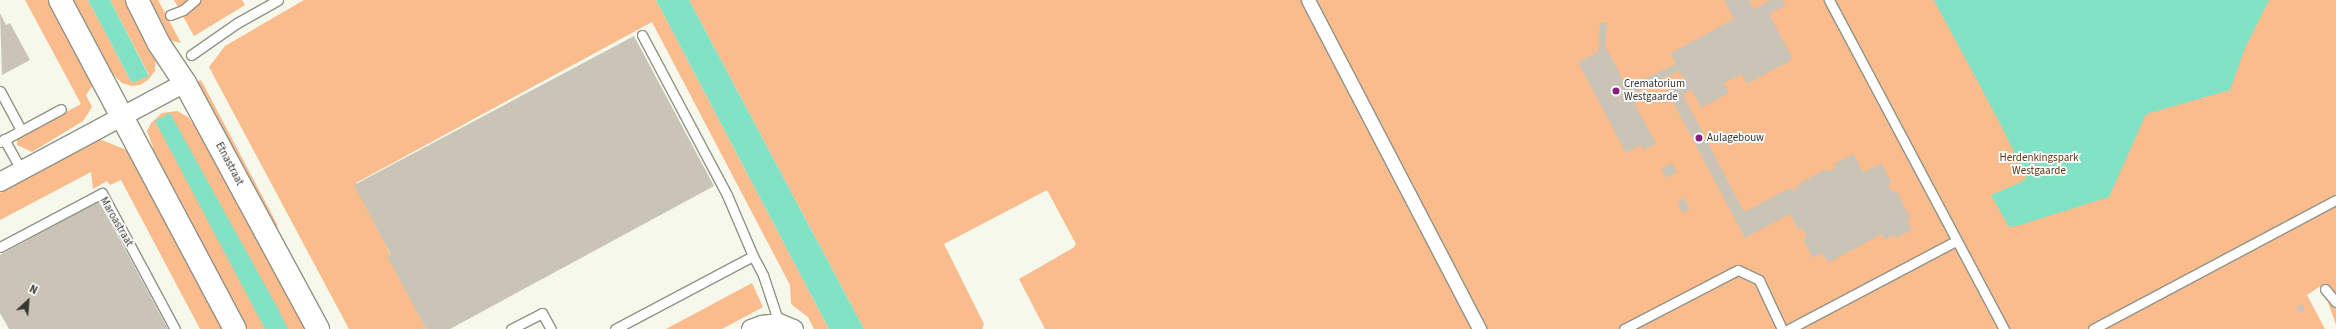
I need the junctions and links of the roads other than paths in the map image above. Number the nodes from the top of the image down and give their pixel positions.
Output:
1 (60, 0) edge
2 (137, 0) edge
3 (195, 0) edge
4 (278, 0) edge
5 (1308, 0) edge
6 (1829, 0) edge
7 (170, 15) dead end
8 (642, 35) dead end
9 (191, 55) dead end
10 (185, 82) junction
11 (0, 91) edge
12 (61, 109) dead end
13 (123, 116) junction
14 (21, 130) junction
15 (2, 140) edge
16 (21, 170) junction
17 (0, 182) edge
18 (2336, 200) edge
19 (1956, 241) junction
20 (0, 247) edge
21 (753, 256) junction
22 (2325, 289) dead end
23 (2336, 302) edge
24 (786, 326) edge
25 (175, 329) edge
26 (235, 329) edge
27 (318, 329) edge
28 (511, 329) edge
29 (551, 329) edge
30 (615, 329) edge
31 (751, 329) edge
32 (1479, 329) edge
33 (1624, 329) edge
34 (1782, 329) edge
35 (1790, 329) edge
36 (2004, 329) edge
37 (2094, 329) edge

1 - 13 street
2 - 10 street, Etnastraat
3 - 7 lane
4 - 9 lane
5 - 32 street
6 - 19 lane
8 - 21 lane
10 - 13 street
10 - 27 street, Etnastraat
11 - 14 lane
12 - 14 lane
13 - 16 street
13 - 26 street
14 - 15 lane
15 - 16 lane
16 - 17 street
18 - 37 lane
19 - 35 lane
19 - 36 lane
20 - 25 lane, Maroastraat
21 - 24 lane
21 - 30 lane
22 - 23 lane
24 - 31 street
28 - 29 lane
33 - 34 lane

